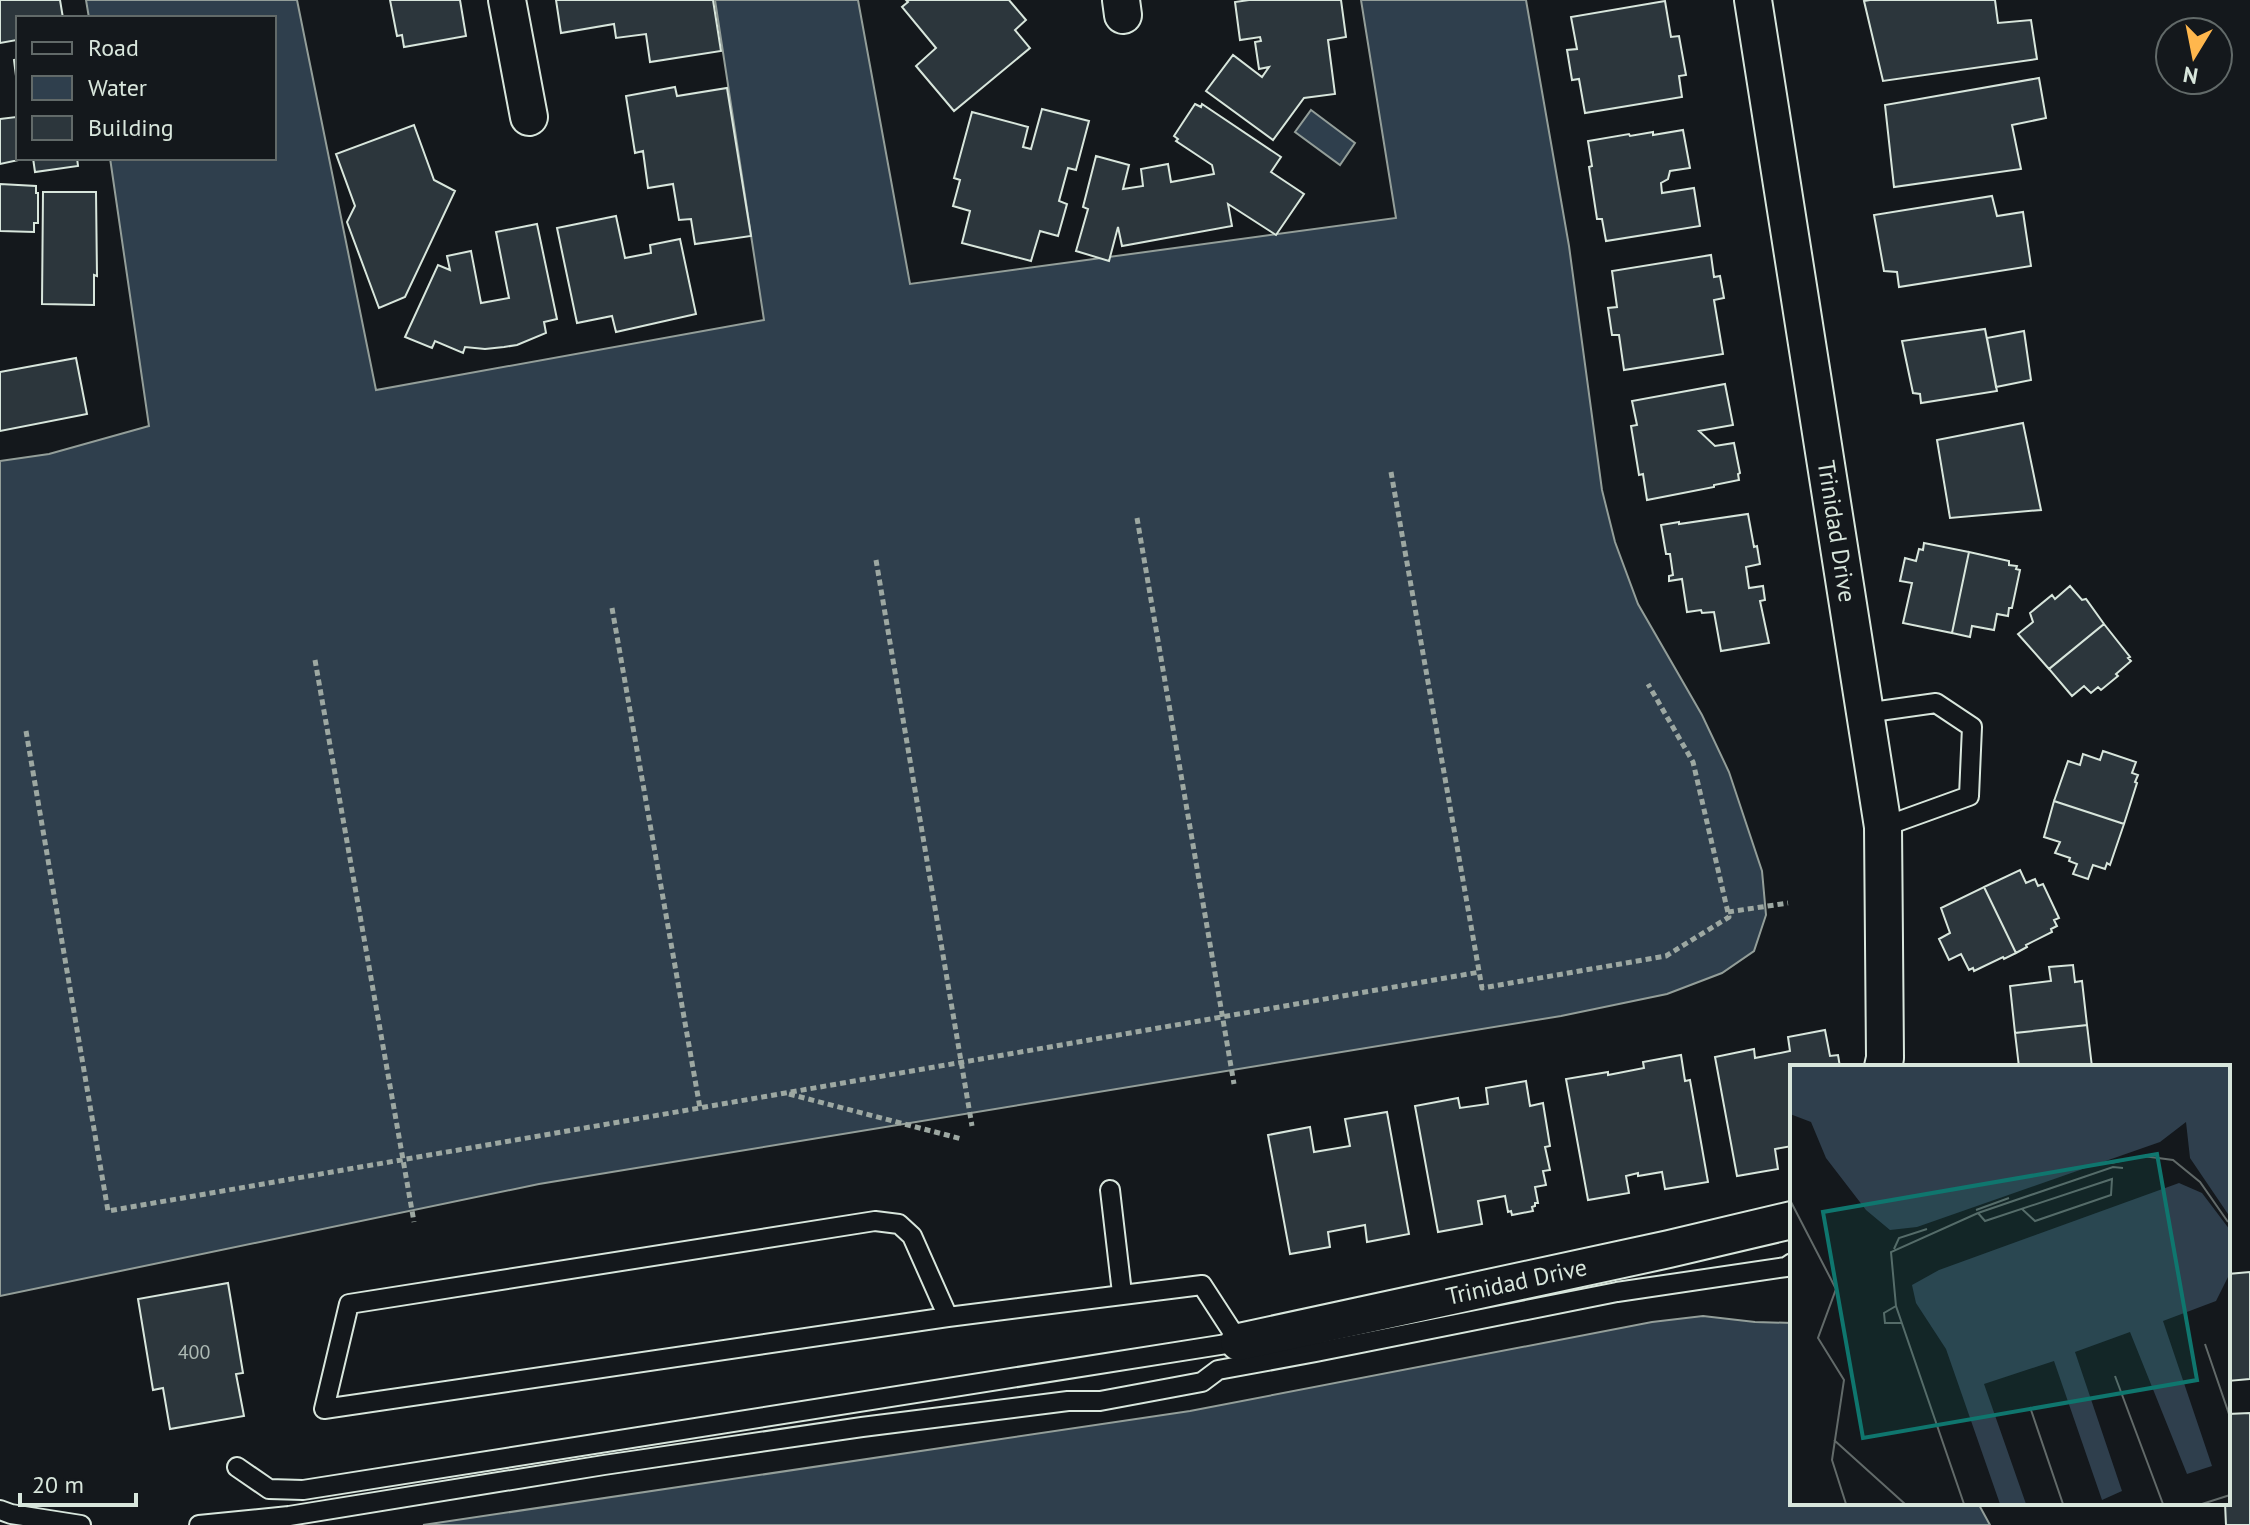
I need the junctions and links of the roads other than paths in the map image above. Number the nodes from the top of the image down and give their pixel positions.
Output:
1 (507, 0) edge
2 (1753, 0) edge
3 (529, 117) dead end
4 (1865, 713) junction
5 (1883, 827) junction
6 (1883, 1065) edge
7 (1110, 1190) dead end
8 (1790, 1220) edge
9 (1790, 1264) edge
10 (1122, 1293) junction
11 (948, 1317) junction
12 (1239, 1342) junction
13 (237, 1467) dead end
14 (0, 1510) edge
15 (81, 1525) edge
16 (199, 1525) edge

1 - 3 street
2 - 4 street, Trinidad Drive
4 - 5 street, Trinidad Drive
4 - 5 lane
5 - 6 street, Trinidad Drive
7 - 10 lane
8 - 12 street, Trinidad Drive
9 - 16 lane
10 - 11 lane
10 - 12 lane
11 - 11 lane
12 - 13 lane
14 - 15 lane

